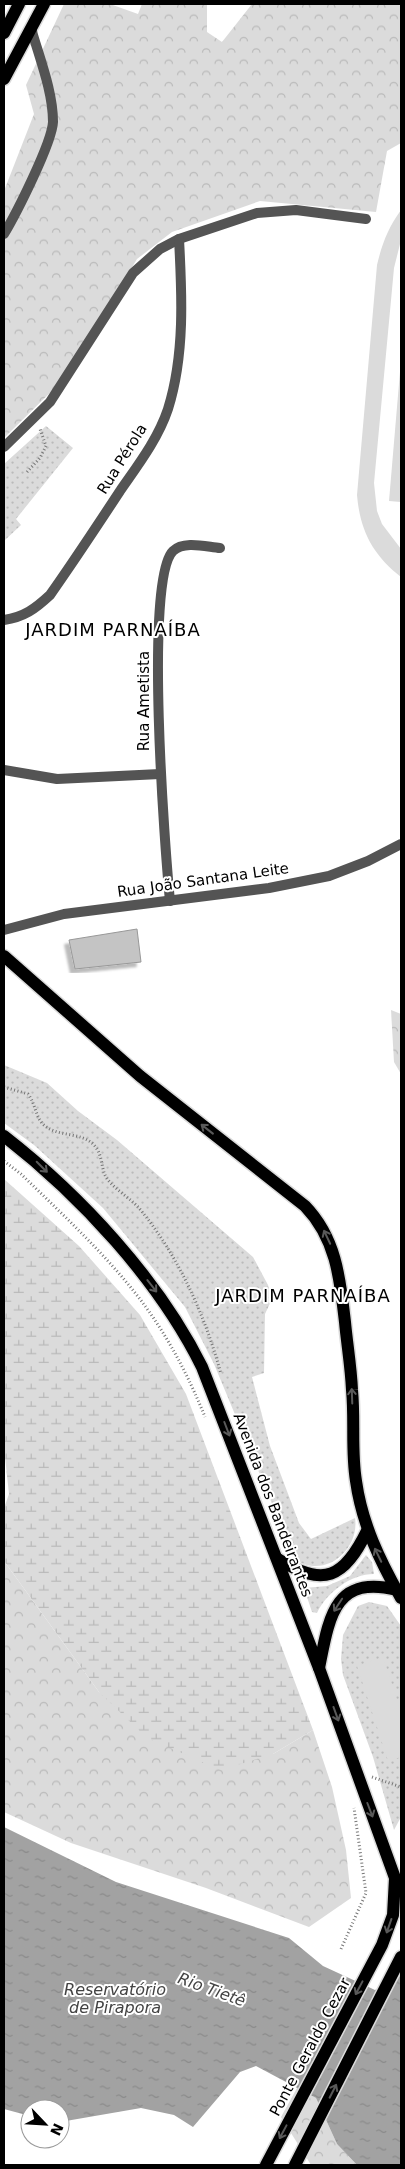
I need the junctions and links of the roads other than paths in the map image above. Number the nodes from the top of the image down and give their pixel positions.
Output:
1 (19, 4) edge
2 (44, 4) edge
3 (31, 28) junction
4 (4, 31) edge
5 (4, 80) edge
6 (366, 219) dead end
7 (4, 234) edge
8 (179, 239) junction
9 (4, 447) edge
10 (220, 548) dead end
11 (4, 620) edge
12 (4, 770) edge
13 (160, 774) junction
14 (401, 844) edge
15 (170, 901) junction
16 (4, 930) edge
17 (4, 956) edge
18 (4, 1136) edge
19 (367, 1531) junction
20 (278, 1560) junction
21 (399, 1594) edge
22 (319, 1668) junction
23 (382, 1945) joint
24 (401, 1958) edge
25 (266, 2165) edge
26 (295, 2165) edge

1 - 4 main road
2 - 3 main road
3 - 5 main road
3 - 7 street
6 - 8 street
8 - 9 street
8 - 11 street, Rua Pérola
10 - 13 street, Rua Ametista
12 - 13 street
13 - 15 street, Rua Ametista
14 - 15 street, Rua João Santana Leite
15 - 16 street, Rua João Santana Leite
19 -> 17 main road
18 -> 20 main road, Avenida dos Bandeirantes
19 - 20 main road
21 -> 19 main road
20 - 22 main road, Avenida dos Bandeirantes
21 -> 22 main road
22 -> 23 main road, Avenida dos Bandeirantes
23 -> 25 main road, Ponte Geraldo Cezar
26 -> 24 main road

